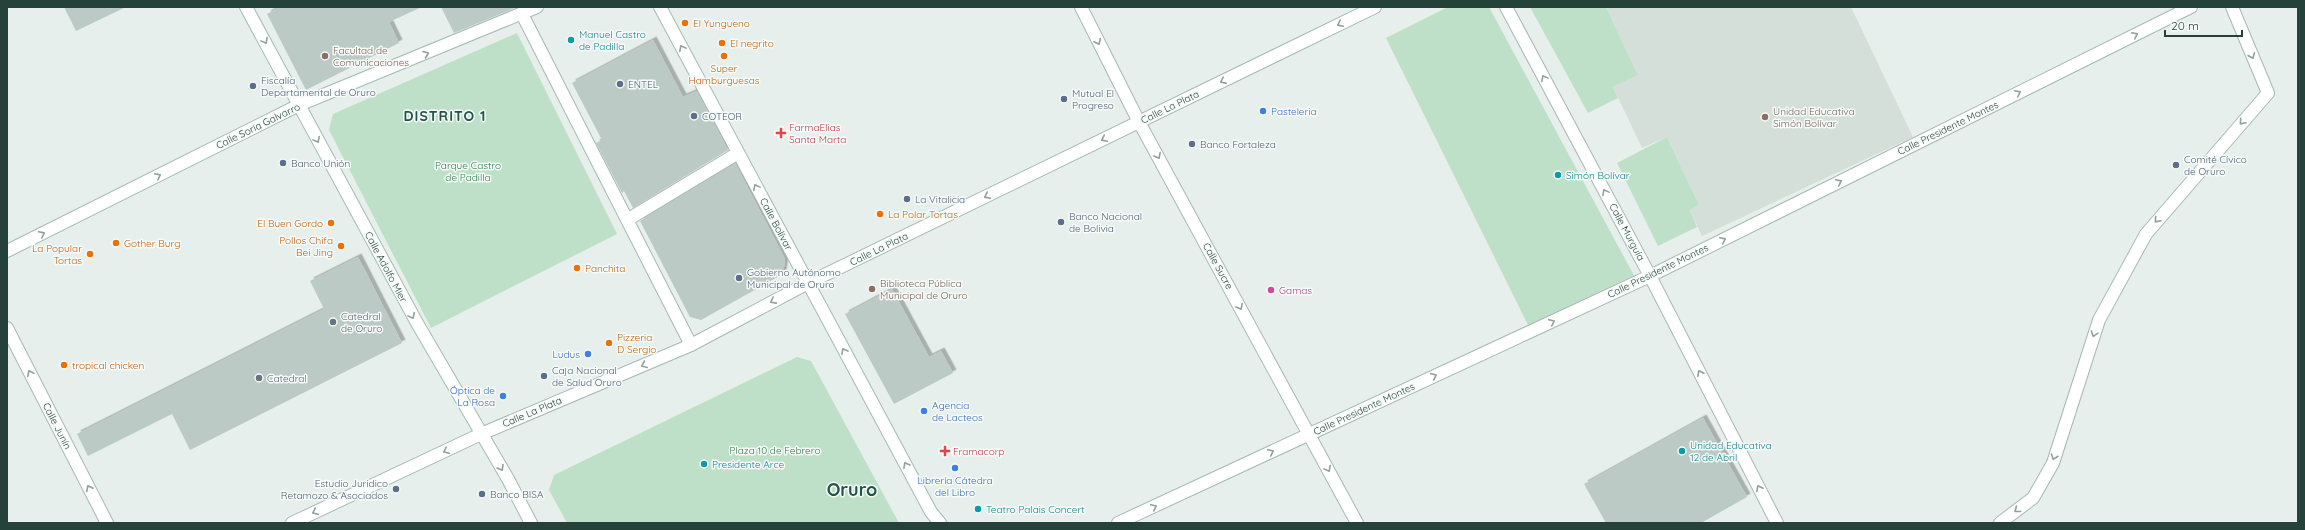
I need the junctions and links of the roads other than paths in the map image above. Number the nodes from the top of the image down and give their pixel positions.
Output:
1 (246, 7) edge
2 (537, 7) edge
3 (660, 7) edge
4 (1081, 7) edge
5 (1375, 7) edge
6 (1506, 7) edge
7 (2191, 7) edge
8 (2232, 7) edge
9 (522, 14) junction
10 (299, 105) junction
11 (1139, 122) junction
12 (738, 153) junction
13 (627, 220) junction
14 (7, 252) edge
15 (1650, 276) junction
16 (808, 283) junction
17 (7, 328) edge
18 (691, 346) junction
19 (481, 434) junction
20 (1310, 434) junction
21 (107, 523) edge
22 (292, 523) edge
23 (531, 523) edge
24 (940, 523) edge
25 (1118, 523) edge
26 (1357, 523) edge
27 (1777, 523) edge
28 (2000, 523) edge

1 -> 10 street, Calle Adolfo Mier
2 - 9 street, Calle Soria Galvarro
12 -> 3 street, Calle Bolívar
4 -> 11 street, Calle Sucre
5 -> 11 street, Calle La Plata
15 -> 6 street, Calle Murguía
15 -> 7 street, Calle Presidente Montes
8 -> 28 street
10 -> 9 street, Calle Soria Galvarro
9 - 13 street
14 -> 10 street, Calle Soria Galvarro
10 -> 19 street, Calle Adolfo Mier
11 -> 16 street, Calle La Plata
11 -> 20 street, Calle Sucre
12 - 13 street
16 -> 12 street, Calle Bolívar
13 - 18 street
20 -> 15 street, Calle Presidente Montes
27 -> 15 street, Calle Murguía
16 -> 18 street, Calle La Plata
24 -> 16 street, Calle Bolívar
21 -> 17 street, Calle Junín
18 -> 19 street, Calle La Plata
19 -> 22 street, Calle La Plata
19 -> 23 street, Calle Adolfo Mier
25 -> 20 street, Calle Presidente Montes
20 -> 26 street, Calle Sucre

